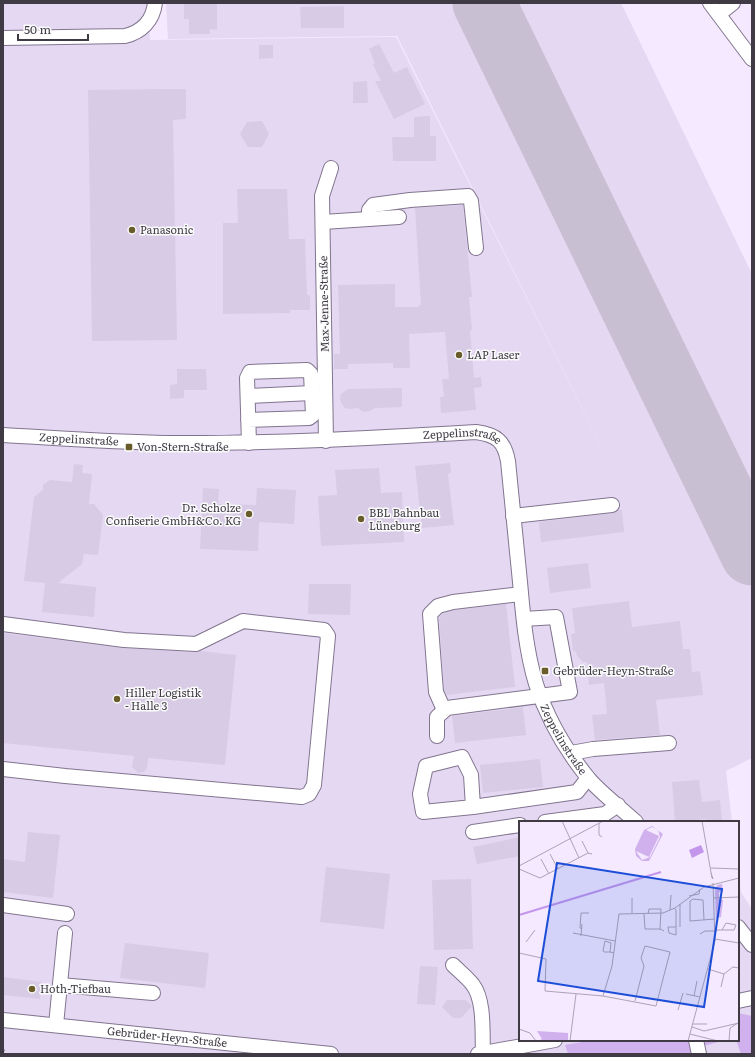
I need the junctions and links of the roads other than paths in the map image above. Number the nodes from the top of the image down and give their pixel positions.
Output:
1 (155, 3) edge
2 (710, 3) edge
3 (733, 3) edge
4 (719, 14) junction
5 (3, 38) edge
6 (752, 59) edge
7 (331, 168) dead end
8 (399, 217) dead end
9 (370, 219) junction
10 (323, 222) junction
11 (476, 248) dead end
12 (312, 393) junction
13 (248, 396) junction
14 (248, 420) junction
15 (3, 435) edge
16 (326, 441) junction
17 (249, 443) junction
18 (612, 505) dead end
19 (513, 516) junction
20 (521, 594) junction
21 (524, 620) junction
22 (3, 624) edge
23 (541, 696) junction
24 (444, 710) junction
25 (437, 736) dead end
26 (669, 743) dead end
27 (571, 753) junction
28 (3, 769) edge
29 (588, 778) junction
30 (618, 805) junction
31 (473, 807) junction
32 (552, 821) edge
33 (635, 821) edge
34 (519, 825) edge
35 (474, 832) dead end
36 (3, 905) edge
37 (67, 914) dead end
38 (739, 928) edge
39 (65, 932) dead end
40 (752, 945) edge
41 (453, 965) dead end
42 (60, 985) junction
43 (153, 993) dead end
44 (752, 998) edge
45 (739, 1001) edge
46 (3, 1020) edge
47 (56, 1026) junction
48 (550, 1041) edge
49 (696, 1041) edge
50 (240, 1049) edge
51 (484, 1053) edge
52 (331, 1054) edge
53 (699, 1054) edge

1 - 5 street
2 - 4 street
3 - 4 street
4 - 6 street
7 - 10 street, Max-Jenne-Straße
8 - 9 street
9 - 10 street
9 - 11 street
10 - 16 street, Max-Jenne-Straße
12 - 13 street
12 - 13 street
12 - 14 street
13 - 14 street
14 - 17 street
15 - 17 street, Zeppelinstraße
16 - 17 street, Zeppelinstraße
16 - 19 street, Zeppelinstraße
18 - 19 street
19 - 20 street, Zeppelinstraße
20 - 21 street, Zeppelinstraße
20 - 24 street
21 - 23 street, Zeppelinstraße
21 - 23 street
22 - 28 street
23 - 24 street
23 - 27 street, Zeppelinstraße
24 - 25 street
26 - 27 street
27 - 29 street, Zeppelinstraße
29 - 30 street, Zeppelinstraße
29 - 31 street
30 - 32 street
30 - 33 street, Zeppelinstraße
31 - 31 street
34 - 35 street
36 - 37 street
38 - 40 street
39 - 42 street
41 - 51 street
42 - 43 street
42 - 47 street
44 - 45 street
46 - 47 street, Gebrüder-Heyn-Straße
47 - 50 street, Gebrüder-Heyn-Straße
48 - 51 street
49 - 53 street
50 - 52 street, Gebrüder-Heyn-Straße

